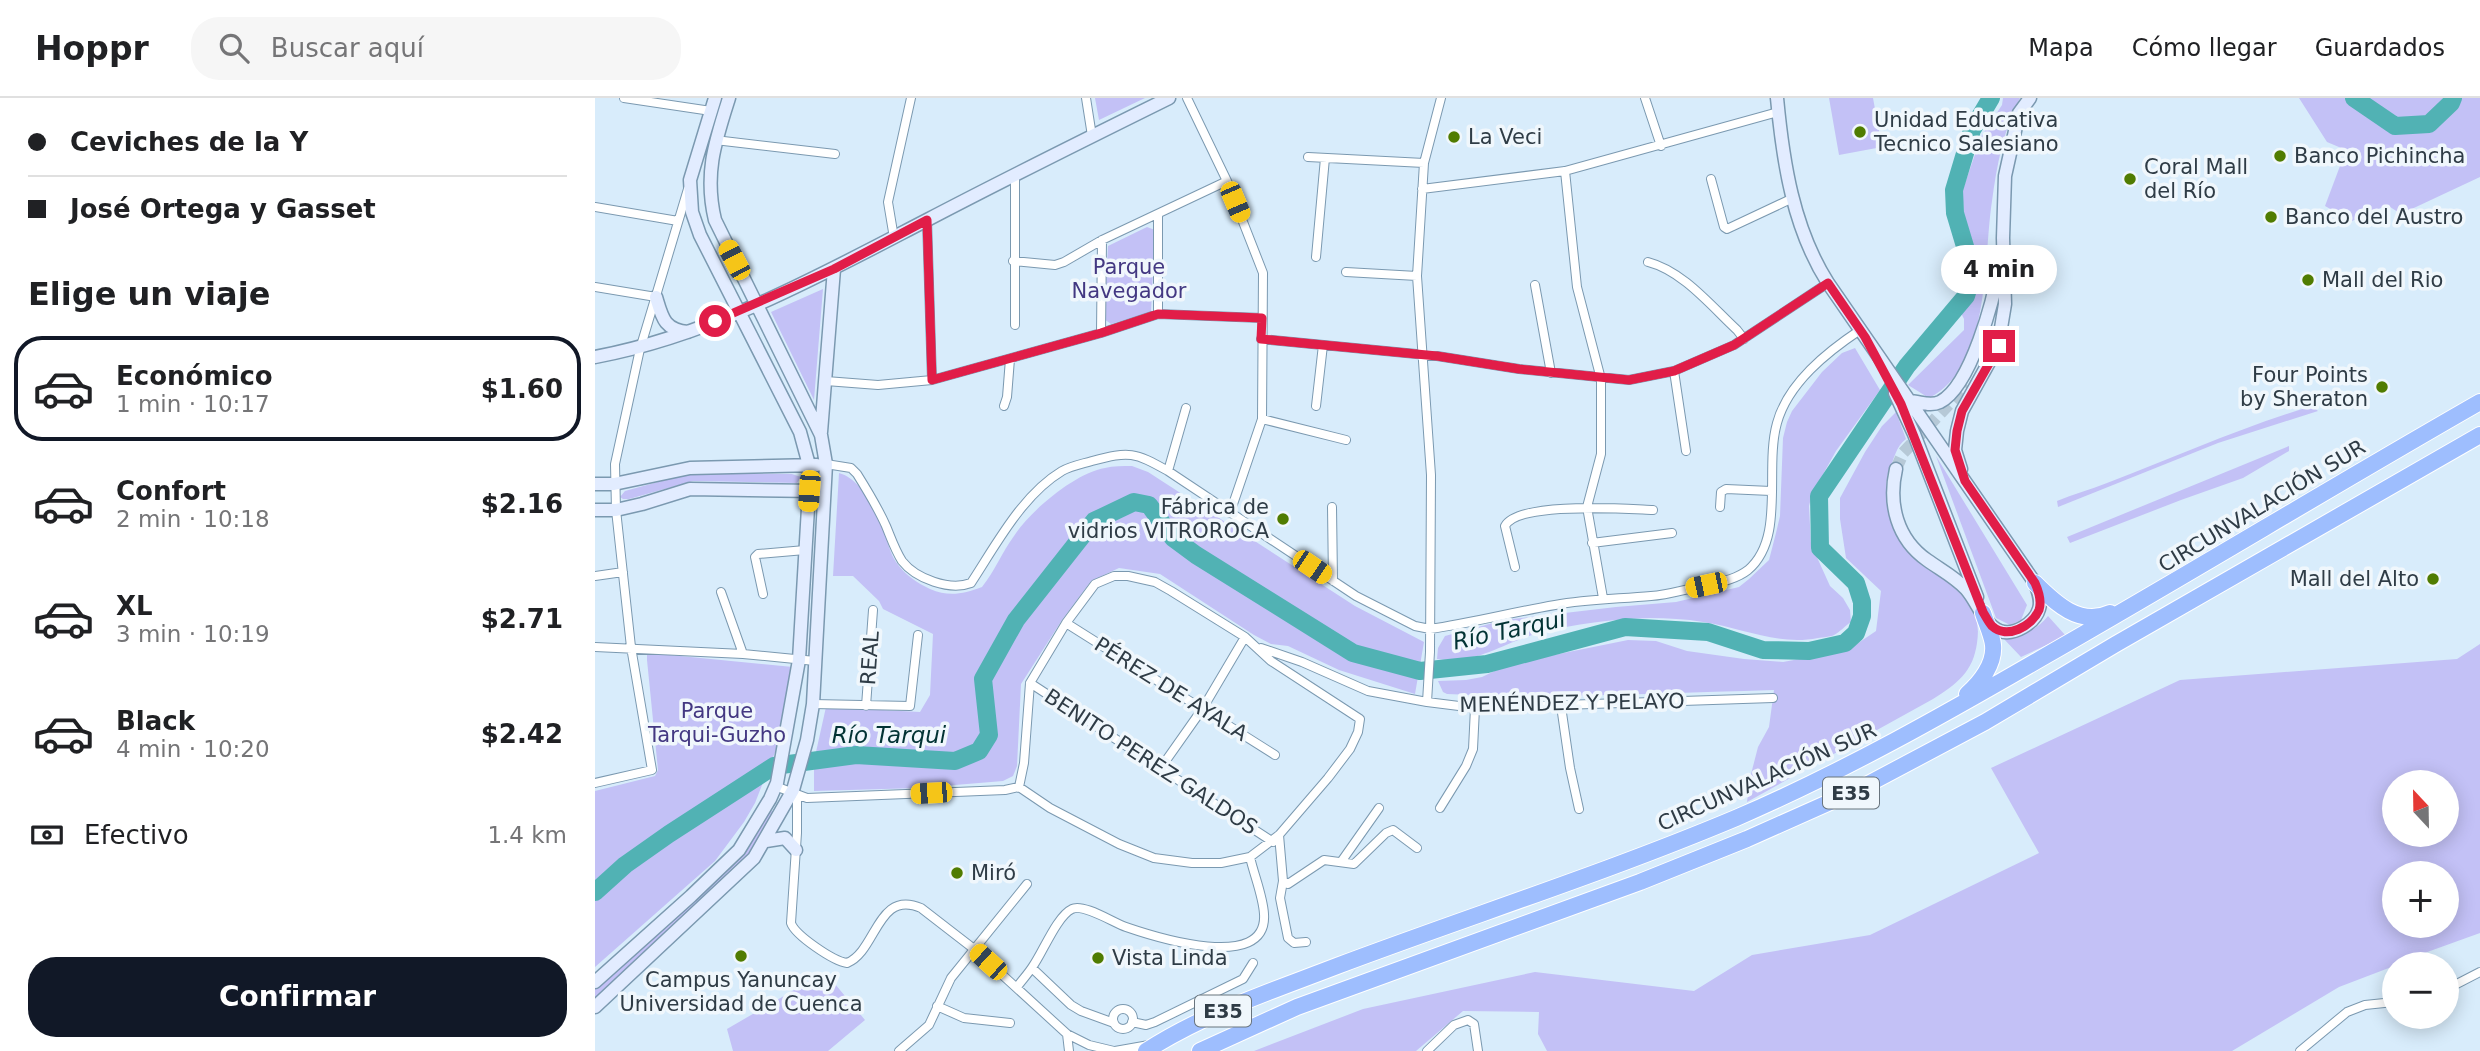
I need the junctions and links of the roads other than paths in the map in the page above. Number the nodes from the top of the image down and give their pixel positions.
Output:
1 (624, 98) edge
2 (729, 98) edge
3 (911, 98) edge
4 (1086, 98) edge
5 (1169, 98) edge
6 (1187, 98) edge
7 (1441, 98) edge
8 (1645, 98) edge
9 (1777, 98) edge
10 (2030, 98) edge
11 (713, 104) edge
12 (1778, 112) junction
13 (1092, 136) junction
14 (715, 141) junction
15 (1661, 146) junction
16 (835, 154) dead end
17 (1308, 158) dead end
18 (1325, 158) junction
19 (1424, 163) junction
20 (1565, 171) junction
21 (1014, 175) junction
22 (690, 180) junction
23 (1711, 180) dead end
24 (1227, 181) junction
25 (1422, 189) junction
26 (1793, 198) junction
27 (595, 207) edge
28 (1158, 215) junction
29 (927, 220) junction
30 (678, 221) junction
31 (894, 237) junction
32 (2003, 238) junction
33 (1102, 240) junction
34 (1316, 257) dead end
35 (1013, 261) junction
36 (1648, 262) dead end
37 (834, 269) junction
38 (1346, 272) dead end
39 (1417, 276) junction
40 (1828, 283) junction
41 (1535, 285) dead end
42 (595, 286) edge
43 (656, 297) junction
44 (757, 303) junction
45 (738, 311) junction
46 (1158, 314) junction
47 (1262, 318) junction
48 (1015, 325) dead end
49 (692, 332) junction
50 (1101, 333) junction
51 (1863, 333) junction
52 (1261, 339) junction
53 (1744, 339) junction
54 (1323, 345) junction
55 (640, 349) junction
56 (1424, 355) junction
57 (595, 358) edge
58 (1010, 359) junction
59 (1674, 371) junction
60 (1551, 373) junction
61 (1601, 379) junction
62 (932, 380) junction
63 (826, 381) junction
64 (1968, 385) tunnel mouth
65 (1905, 401) junction
66 (2480, 402) edge
67 (1004, 406) dead end
68 (1316, 406) dead end
69 (1186, 408) dead end
70 (1262, 419) junction
71 (821, 435) junction
72 (2480, 435) edge
73 (1346, 440) dead end
74 (1686, 451) dead end
75 (826, 464) junction
76 (809, 466) junction
77 (1896, 469) tunnel mouth
78 (1168, 471) junction
79 (1965, 481) junction
80 (595, 484) edge
81 (614, 484) junction
82 (809, 491) junction
83 (825, 491) junction
84 (1771, 491) junction
85 (1332, 507) dead end
86 (1587, 507) junction
87 (1720, 507) dead end
88 (595, 510) edge
89 (616, 510) junction
90 (1653, 510) dead end
91 (1230, 513) junction
92 (1672, 533) dead end
93 (1591, 543) junction
94 (805, 550) junction
95 (1515, 567) dead end
96 (623, 572) junction
97 (595, 576) edge
98 (1333, 581) junction
99 (2035, 583) junction
100 (721, 592) dead end
101 (763, 594) dead end
102 (2148, 597) junction
103 (1603, 598) junction
104 (873, 610) dead end
105 (1983, 612) junction
106 (1066, 622) junction
107 (1430, 629) junction
108 (918, 635) dead end
109 (1245, 638) junction
110 (1255, 646) junction
111 (595, 647) edge
112 (631, 647) junction
113 (743, 654) junction
114 (799, 660) junction
115 (815, 661) junction
116 (1030, 683) junction
117 (1427, 698) junction
118 (1773, 698) dead end
119 (813, 704) junction
120 (866, 706) junction
121 (1561, 706) junction
122 (1202, 708) junction
123 (1475, 708) junction
124 (1934, 721) junction
125 (1275, 755) dead end
126 (1160, 769) junction
127 (595, 783) edge
128 (776, 785) junction
129 (1019, 787) junction
130 (794, 792) junction
131 (1378, 808) dead end
132 (1440, 808) dead end
133 (1579, 809) dead end
134 (1276, 839) junction
135 (766, 841) junction
136 (1417, 848) dead end
137 (796, 849) junction
138 (1250, 857) junction
139 (1341, 862) junction
140 (1283, 881) junction
141 (1027, 884) dead end
142 (1306, 942) dead end
143 (974, 949) junction
144 (1253, 963) dead end
145 (1032, 968) junction
146 (2480, 972) edge
147 (595, 982) edge
148 (2459, 983) edge
149 (1017, 987) junction
150 (2382, 1003) edge
151 (937, 1006) junction
152 (595, 1007) edge
153 (1132, 1022) junction
154 (1010, 1023) dead end
155 (1114, 1023) junction
156 (1067, 1034) junction
157 (1161, 1041) junction
158 (899, 1051) edge
159 (1069, 1051) edge
160 (1115, 1051) edge
161 (1146, 1051) edge
162 (1200, 1051) edge
163 (1427, 1051) edge
164 (1478, 1051) edge
165 (2300, 1051) edge

1 - 11 street
2 - 14 main road
3 - 31 street
4 - 13 street
5 - 13 main road
6 - 24 street
7 - 19 street
8 - 15 street
9 - 12 main road
10 - 32 main road
11 - 22 main road
12 - 15 street
12 - 26 main road
13 - 21 main road
14 - 16 street
14 - 44 main road
15 - 20 street
17 - 18 street
18 - 19 street
18 - 34 street
19 - 25 street
20 - 25 street
20 - 61 street
21 - 29 main road
21 - 35 street
22 - 30 street
22 - 45 main road
23 - 26 street
24 - 28 street
24 - 47 street
25 - 39 street
26 - 40 main road
27 - 30 street
28 - 33 street
28 - 46 street
29 - 31 main road
29 - 62 street
30 - 43 street
31 - 37 main road
32 - 64 main road
32 - 65 main road
32 - 79 main road
33 - 35 street
33 - 50 street
35 - 48 street
36 - 53 street
37 - 44 main road
37 - 63 main road
38 - 39 street
39 - 56 street
40 - 51 main road
40 - 53 street
41 - 60 street
42 - 43 street
43 - 49 main road
43 - 55 street
44 - 45 main road
44 - 71 main road
45 - 49 main road
45 - 76 main road
46 - 47 street
46 - 50 street
47 - 52 street
49 - 55 main road
50 - 58 street
51 - 65 main road
51 - 84 street
52 - 54 street
52 - 70 street
53 - 59 street
54 - 56 street
54 - 68 street
55 - 57 main road
55 - 81 street
56 - 60 street
56 - 107 street
58 - 62 street
58 - 67 street
59 - 61 street
59 - 74 street
60 - 61 street
61 - 86 street
62 - 63 street
63 - 71 main road
65 - 79 main road
65 - 105 main road
66 - 102 highway, CIRCUNVALACIÓN SUR / E35
69 - 78 street
70 - 73 street
70 - 91 street
71 - 75 main road
72 - 162 highway, E35
75 - 76 main road
75 - 78 street
75 - 83 main road
76 - 81 main road
76 - 82 main road
77 - 105 main road
78 - 91 street
79 - 99 main road
80 - 81 main road
81 - 89 street
82 - 83 main road
82 - 89 main road
82 - 94 main road
83 - 115 main road
84 - 87 street
84 - 103 street
85 - 98 street
86 - 90 street
86 - 93 street
86 - 95 street
88 - 89 main road
89 - 96 street
91 - 98 street
92 - 93 street
93 - 103 street
94 - 101 street
94 - 114 main road
96 - 97 street
96 - 112 street
98 - 107 street
99 - 102 highway
99 - 105 main road
100 - 113 street
102 - 124 highway, CIRCUNVALACIÓN SUR / E35
103 - 107 street
104 - 120 street, REAL
105 - 124 highway
106 - 109 street
106 - 116 street
106 - 122 street, PÉREZ DE AYALA
107 - 117 street
108 - 120 street
109 - 110 street
109 - 122 street
110 - 117 street, MENÉNDEZ Y PELAYO
110 - 134 street
111 - 112 street
112 - 113 street
112 - 127 street
113 - 114 street
114 - 115 street
114 - 128 main road
115 - 119 main road
116 - 126 street, BENITO PEREZ GALDOS
116 - 129 street
117 - 123 street, MENÉNDEZ Y PELAYO
118 - 121 street, MENÉNDEZ Y PELAYO
119 - 120 street
119 - 130 main road
121 - 123 street, MENÉNDEZ Y PELAYO
121 - 133 street
122 - 125 street, PÉREZ DE AYALA
122 - 126 street
123 - 132 street
124 - 157 highway, CIRCUNVALACIÓN SUR / E35
126 - 134 street, BENITO PEREZ GALDOS
128 - 130 street
128 - 147 main road
129 - 130 street
129 - 138 street
130 - 135 main road
130 - 137 street
131 - 139 street
134 - 138 street
134 - 140 street
135 - 137 main road
135 - 152 main road
136 - 139 street
137 - 143 street
138 - 145 street
139 - 140 street
140 - 142 street
141 - 143 street
143 - 149 street
143 - 151 street
144 - 153 street
145 - 149 street
145 - 155 street
146 - 148 street
149 - 156 street
150 - 165 street
151 - 154 street
151 - 158 street
153 - 155 street
153 - 155 street
156 - 159 street
156 - 160 street
157 - 160 street
157 - 161 highway, CIRCUNVALACIÓN SUR / E35
163 - 164 street

